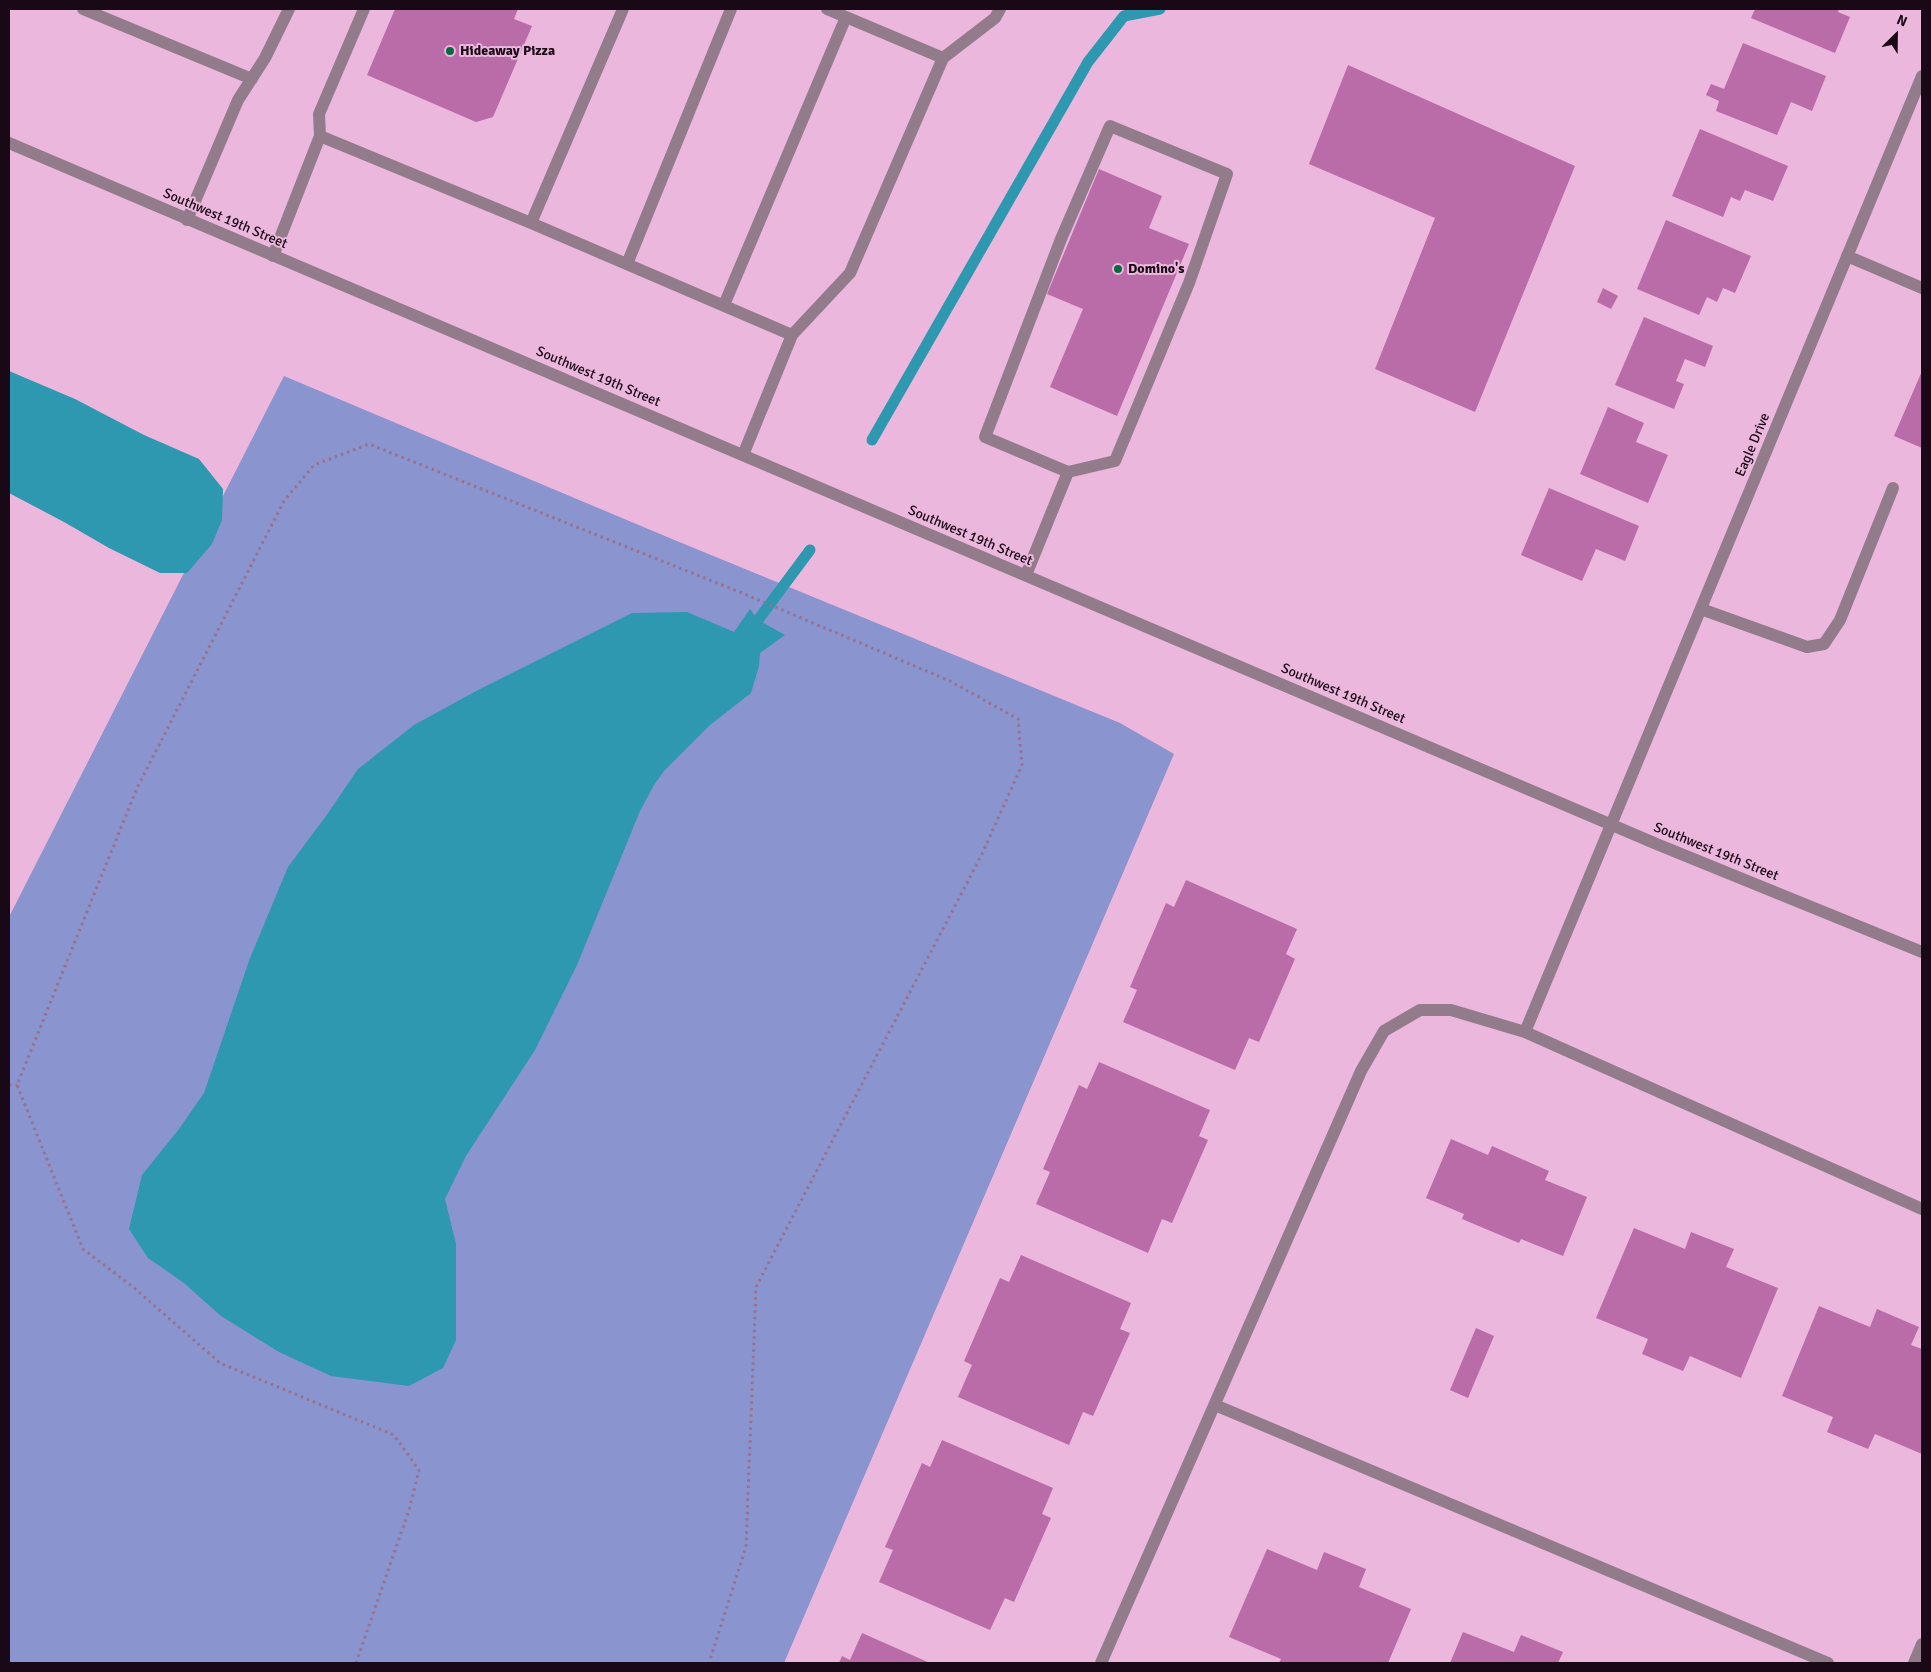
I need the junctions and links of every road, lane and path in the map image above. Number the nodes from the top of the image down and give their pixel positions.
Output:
1 (83, 9) edge
2 (289, 9) edge
3 (364, 9) edge
4 (623, 9) edge
5 (732, 9) edge
6 (827, 9) edge
7 (1000, 9) edge
8 (846, 17) junction
9 (943, 58) junction
10 (1922, 76) edge
11 (252, 79) junction
12 (320, 136) junction
13 (9, 143) edge
14 (187, 220) junction
15 (531, 223) junction
16 (273, 256) junction
17 (1847, 256) junction
18 (627, 264) junction
19 (1922, 288) edge
20 (724, 305) junction
21 (792, 336) junction
22 (743, 455) junction
23 (1068, 472) junction
24 (1893, 488) dead end
25 (1026, 576) junction
26 (1701, 609) junction
27 (1611, 825) junction
28 (1922, 952) edge
29 (1525, 1032) junction
30 (9, 1085) edge
31 (17, 1085) junction
32 (1922, 1209) edge
33 (1214, 1405) junction
34 (1922, 1644) edge
35 (356, 1663) edge
36 (709, 1663) edge
37 (1101, 1663) edge
38 (1828, 1663) edge
39 (1914, 1663) edge

1 - 11 street
2 - 11 street
3 - 12 street
4 - 15 street
5 - 18 street
6 - 8 street
7 - 9 street
8 - 9 street
8 - 20 street
9 - 21 street
10 - 17 street, Eagle Drive
11 - 14 street
12 - 15 street
12 - 16 street
13 - 14 street, Southwest 19th Street
14 - 16 street, Southwest 19th Street
15 - 18 street
16 - 22 street, Southwest 19th Street
17 - 19 street
17 - 26 street, Eagle Drive
18 - 20 street
20 - 21 street
21 - 22 street
22 - 25 street, Southwest 19th Street
23 - 23 street
23 - 25 street
24 - 26 street
25 - 27 street, Southwest 19th Street
26 - 27 street, Eagle Drive
27 - 28 street, Southwest 19th Street
27 - 29 street, Eagle Drive
29 - 32 street
29 - 33 street
30 - 31 path
31 - 35 path
31 - 36 path
33 - 37 street
33 - 38 street
34 - 39 street

